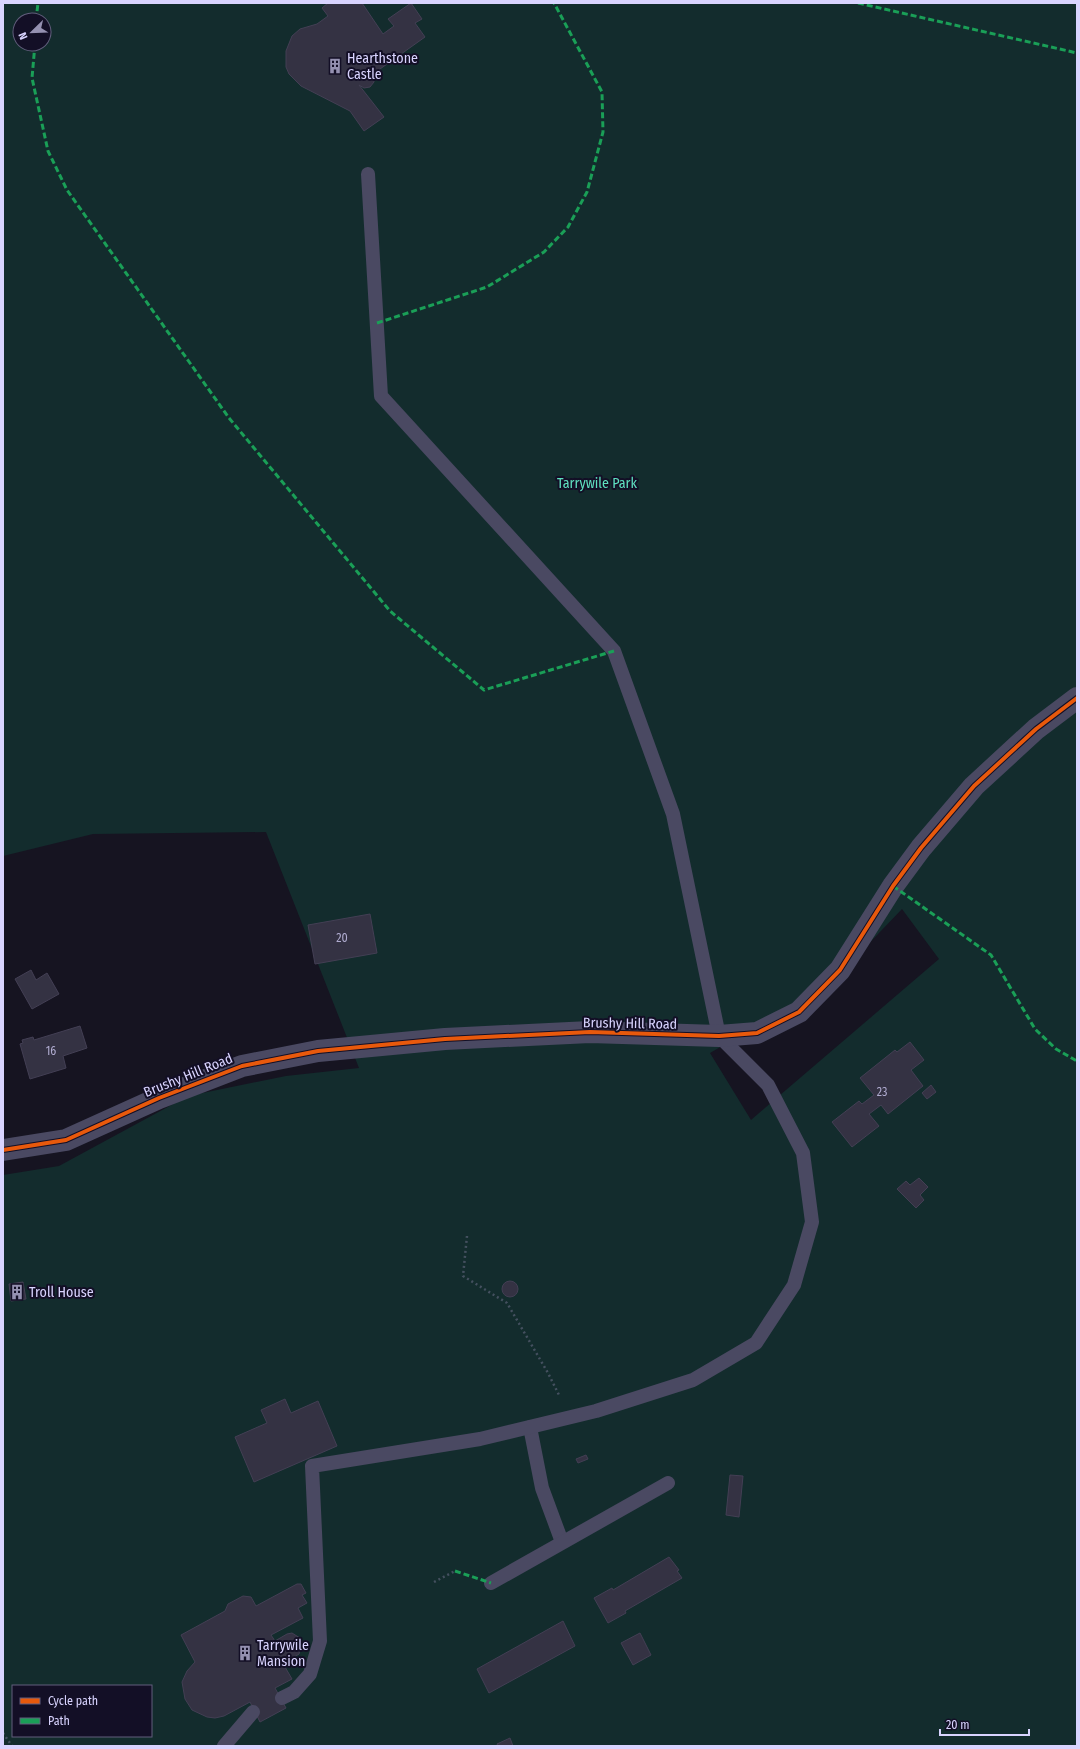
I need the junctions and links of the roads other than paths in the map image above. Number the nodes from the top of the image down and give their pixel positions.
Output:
1 (368, 174) dead end
2 (1077, 698) edge
3 (719, 1036) junction
4 (3, 1150) edge
5 (530, 1427) junction
6 (668, 1484) dead end
7 (562, 1542) junction
8 (491, 1583) dead end
9 (282, 1698) dead end
10 (253, 1712) dead end
11 (224, 1746) edge

1 - 3 lane
2 - 3 street, Brushy Hill Road
3 - 4 street, Brushy Hill Road
3 - 5 lane
5 - 7 lane
5 - 9 lane
6 - 7 lane
7 - 8 lane
10 - 11 lane

